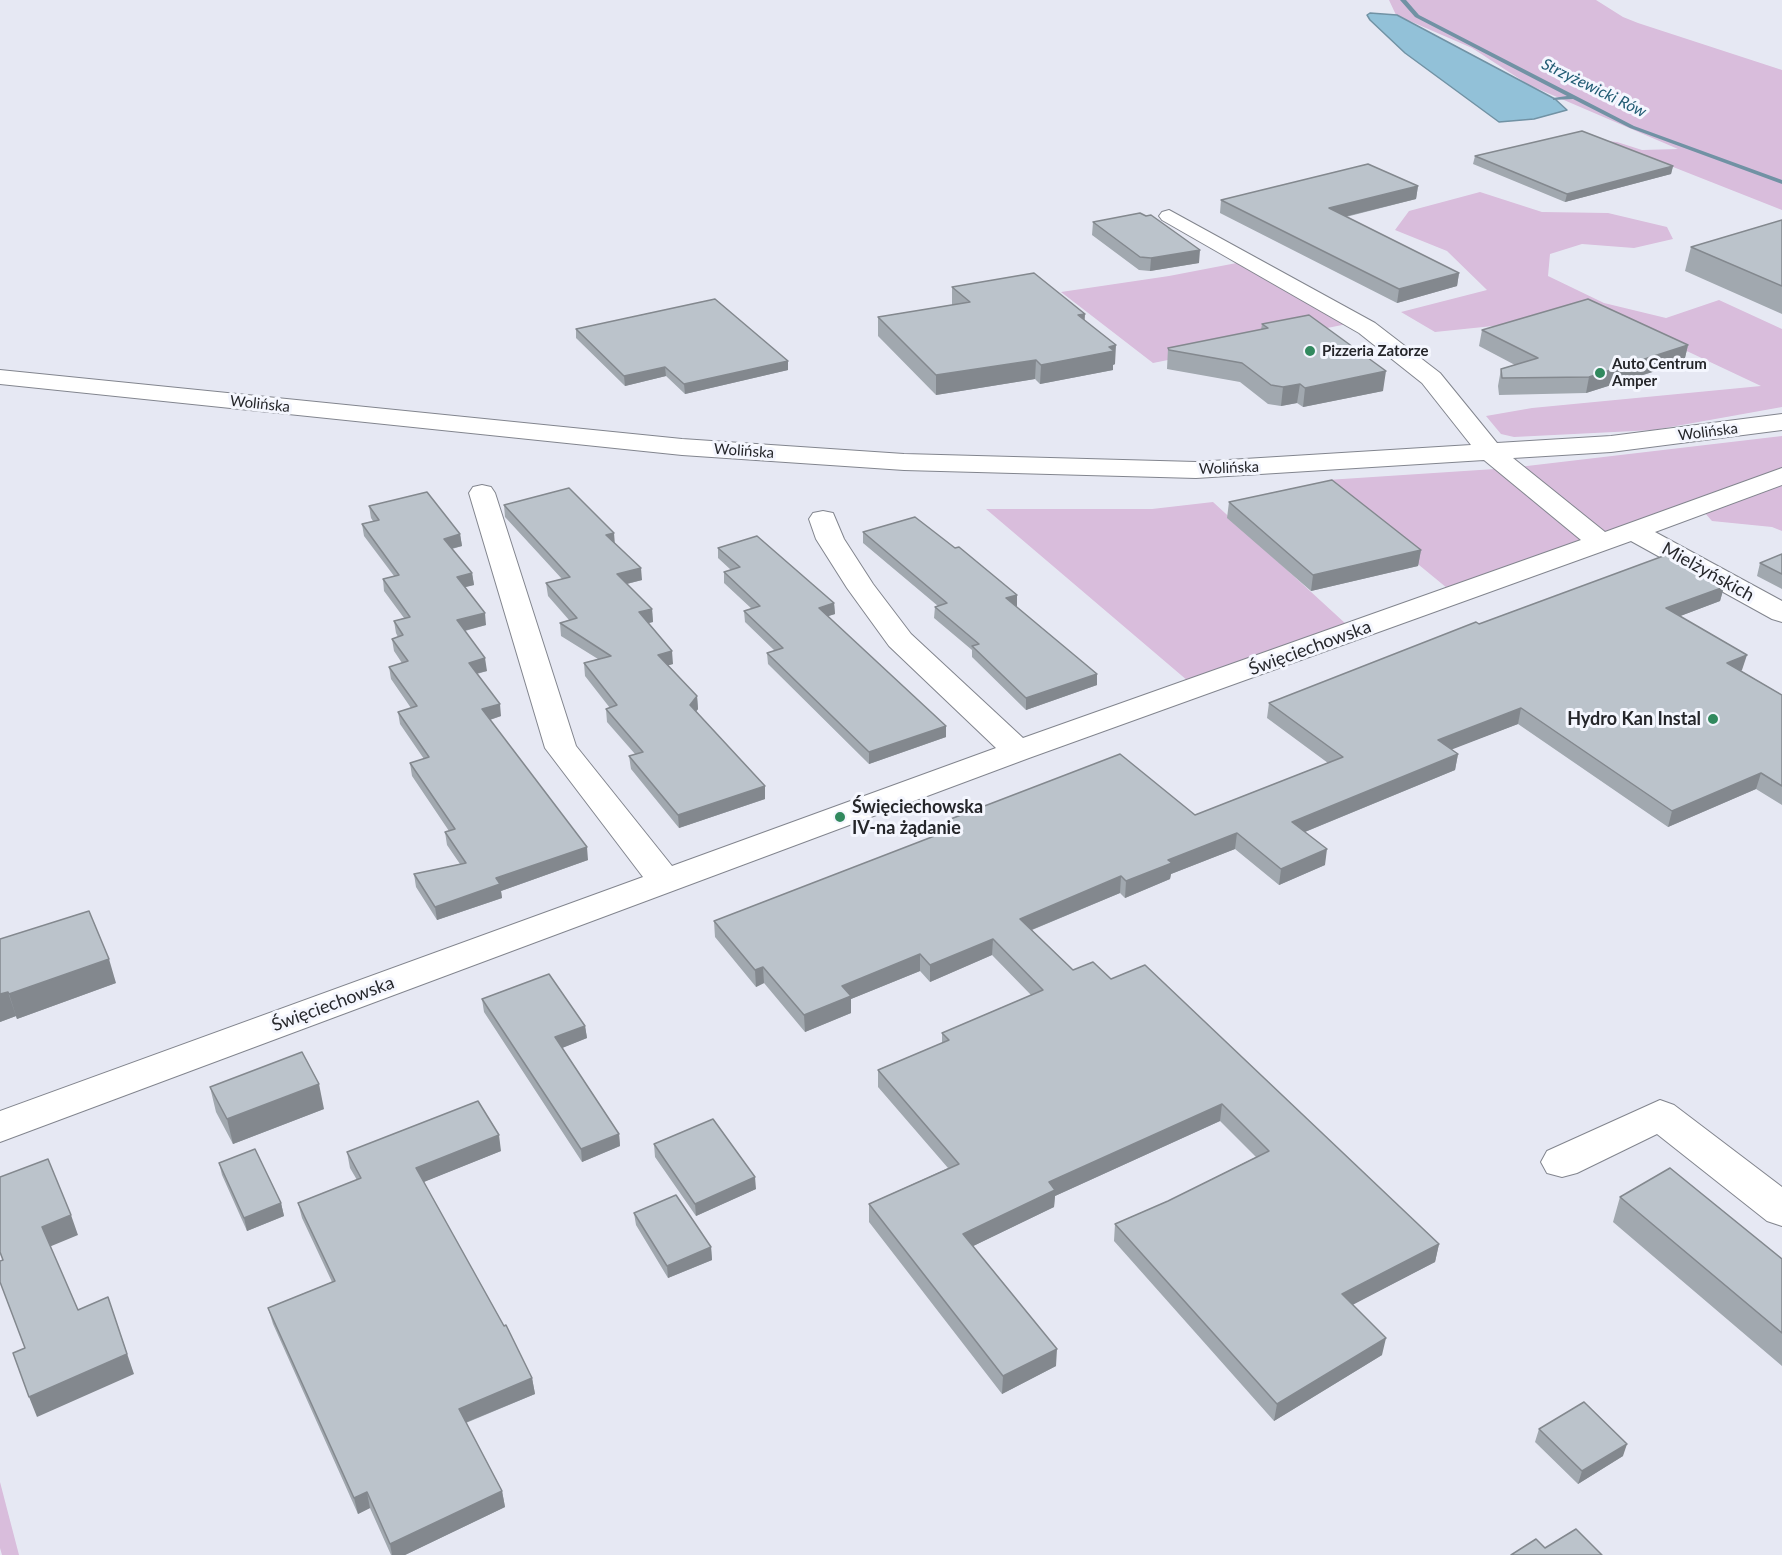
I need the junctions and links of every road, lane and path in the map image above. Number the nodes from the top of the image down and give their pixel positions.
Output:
1 (1169, 216) dead end
2 (0, 377) edge
3 (1782, 422) edge
4 (1490, 452) junction
5 (1782, 476) edge
6 (482, 493) dead end
7 (823, 519) dead end
8 (1633, 531) junction
9 (1600, 542) junction
10 (1782, 613) edge
11 (1018, 751) junction
12 (665, 881) junction
13 (0, 1126) edge
14 (1562, 1162) dead end
15 (1782, 1210) edge

1 - 4 street
2 - 4 street, Wolińska
3 - 4 street, Wolińska
4 - 9 street
5 - 8 street, Święciechowska
6 - 12 street
7 - 11 street
8 - 9 street, Święciechowska
8 - 10 street, Mielżyńskich
9 - 11 street, Święciechowska
11 - 12 street, Święciechowska
12 - 13 street, Święciechowska
14 - 15 street

